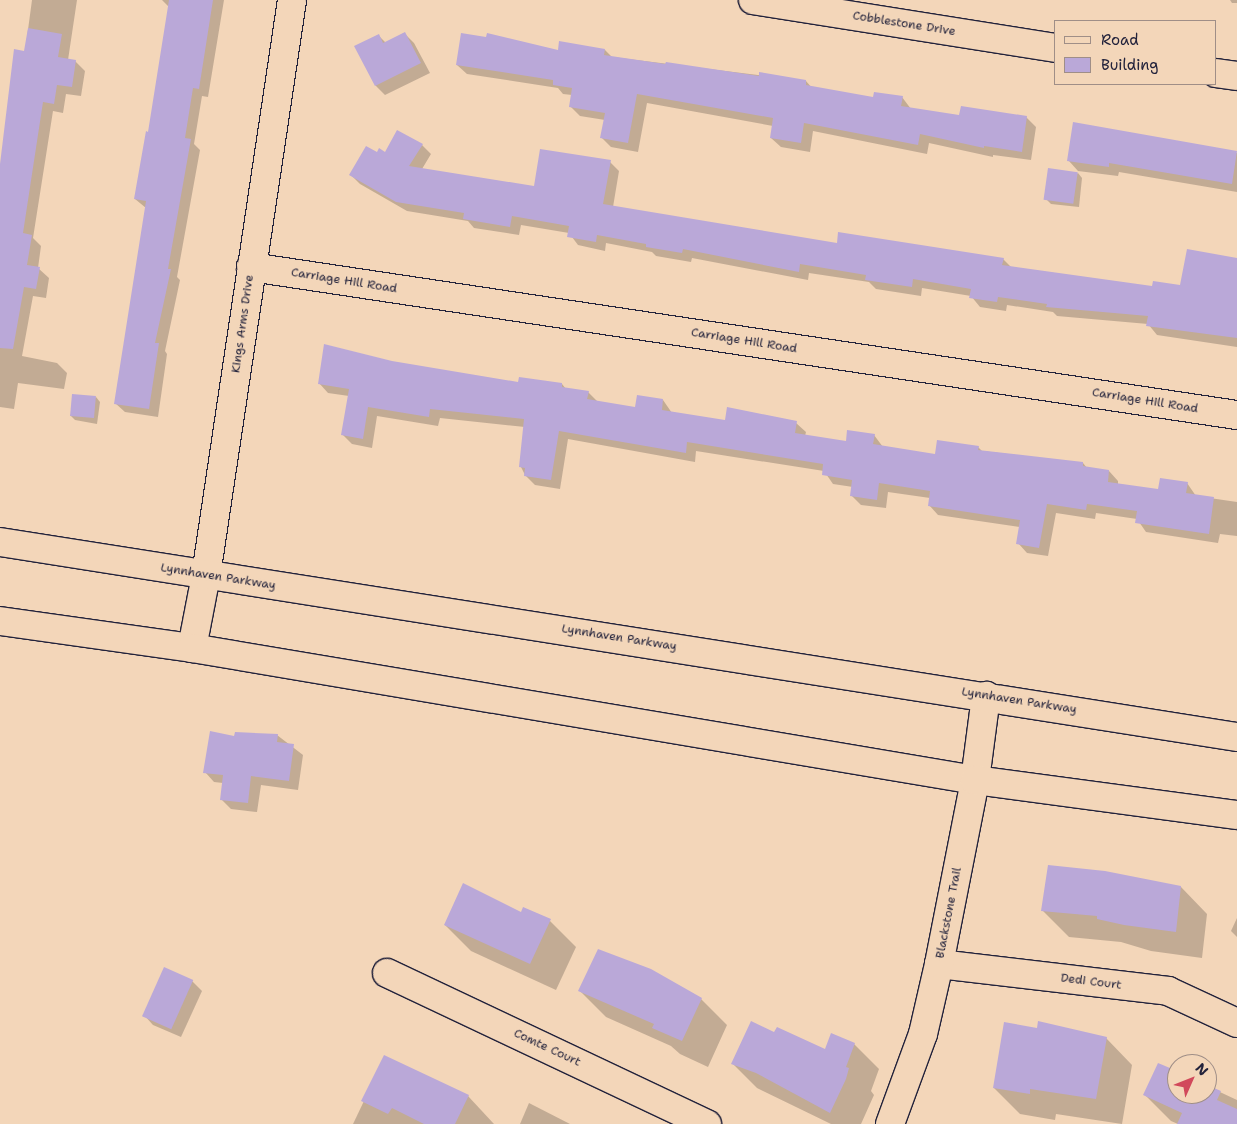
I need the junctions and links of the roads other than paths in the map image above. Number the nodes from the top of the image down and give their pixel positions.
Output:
1 (292, 0) edge
2 (753, 0) edge
3 (1054, 48) edge
4 (1217, 73) edge
5 (1237, 76) edge
6 (251, 267) junction
7 (1237, 415) edge
8 (0, 542) edge
9 (206, 575) junction
10 (0, 621) edge
11 (192, 648) junction
12 (986, 696) junction
13 (1237, 737) edge
14 (975, 780) junction
15 (1237, 815) edge
16 (939, 964) junction
17 (387, 973) dead end
18 (1237, 1023) edge
19 (707, 1124) edge
20 (890, 1124) edge

1 - 6 street, Kings Arms Drive
2 - 3 street, Cobblestone Drive
4 - 5 street
6 - 7 street, Carriage Hill Road
6 - 9 street, Kings Arms Drive
8 - 9 street, Lynnhaven Parkway
9 - 11 street, Kings Arms Drive
9 - 12 street, Lynnhaven Parkway
10 - 11 street
11 - 14 street
12 - 13 street, Lynnhaven Parkway
12 - 14 street, Blackstone Trail
14 - 15 street
14 - 16 street, Blackstone Trail
16 - 18 street, Dedi Court
16 - 20 street, Blackstone Trail
17 - 19 street, Comte Court

